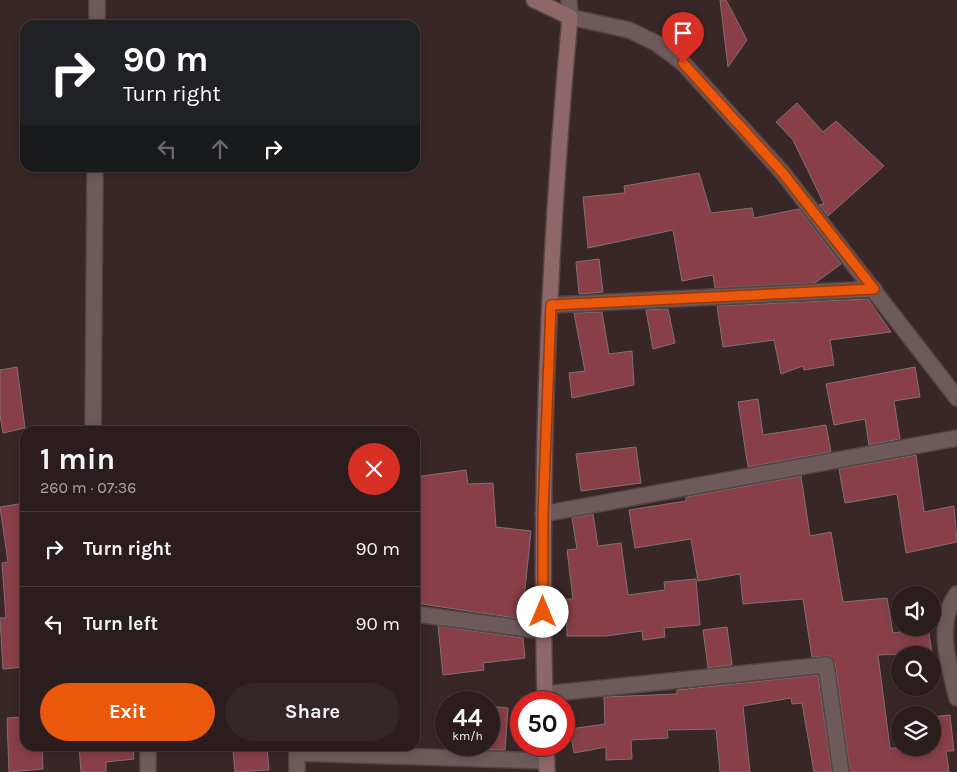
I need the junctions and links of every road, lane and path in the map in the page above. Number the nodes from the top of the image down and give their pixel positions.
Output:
1 (97, 0) edge
2 (534, 0) edge
3 (570, 0) edge
4 (570, 17) junction
5 (97, 20) edge
6 (95, 172) edge
7 (874, 289) junction
8 (551, 305) junction
9 (957, 398) edge
10 (93, 426) edge
11 (957, 438) edge
12 (543, 514) junction
13 (957, 594) edge
14 (420, 615) edge
15 (543, 631) junction
16 (545, 691) edge
17 (575, 694) edge
18 (957, 698) edge
19 (148, 751) edge
20 (297, 751) edge
21 (313, 751) edge
22 (547, 766) edge
23 (148, 772) edge
24 (297, 772) edge
25 (842, 772) edge

1 - 5 street
2 - 4 main road
3 - 4 street
4 - 7 street
4 - 8 main road
6 - 10 street
7 - 8 street
7 - 9 street
8 - 12 main road
11 - 12 street
12 - 15 main road
13 - 18 street
14 - 15 street
15 - 16 main road
17 - 25 street
19 - 23 street
20 - 24 street
21 - 22 street

